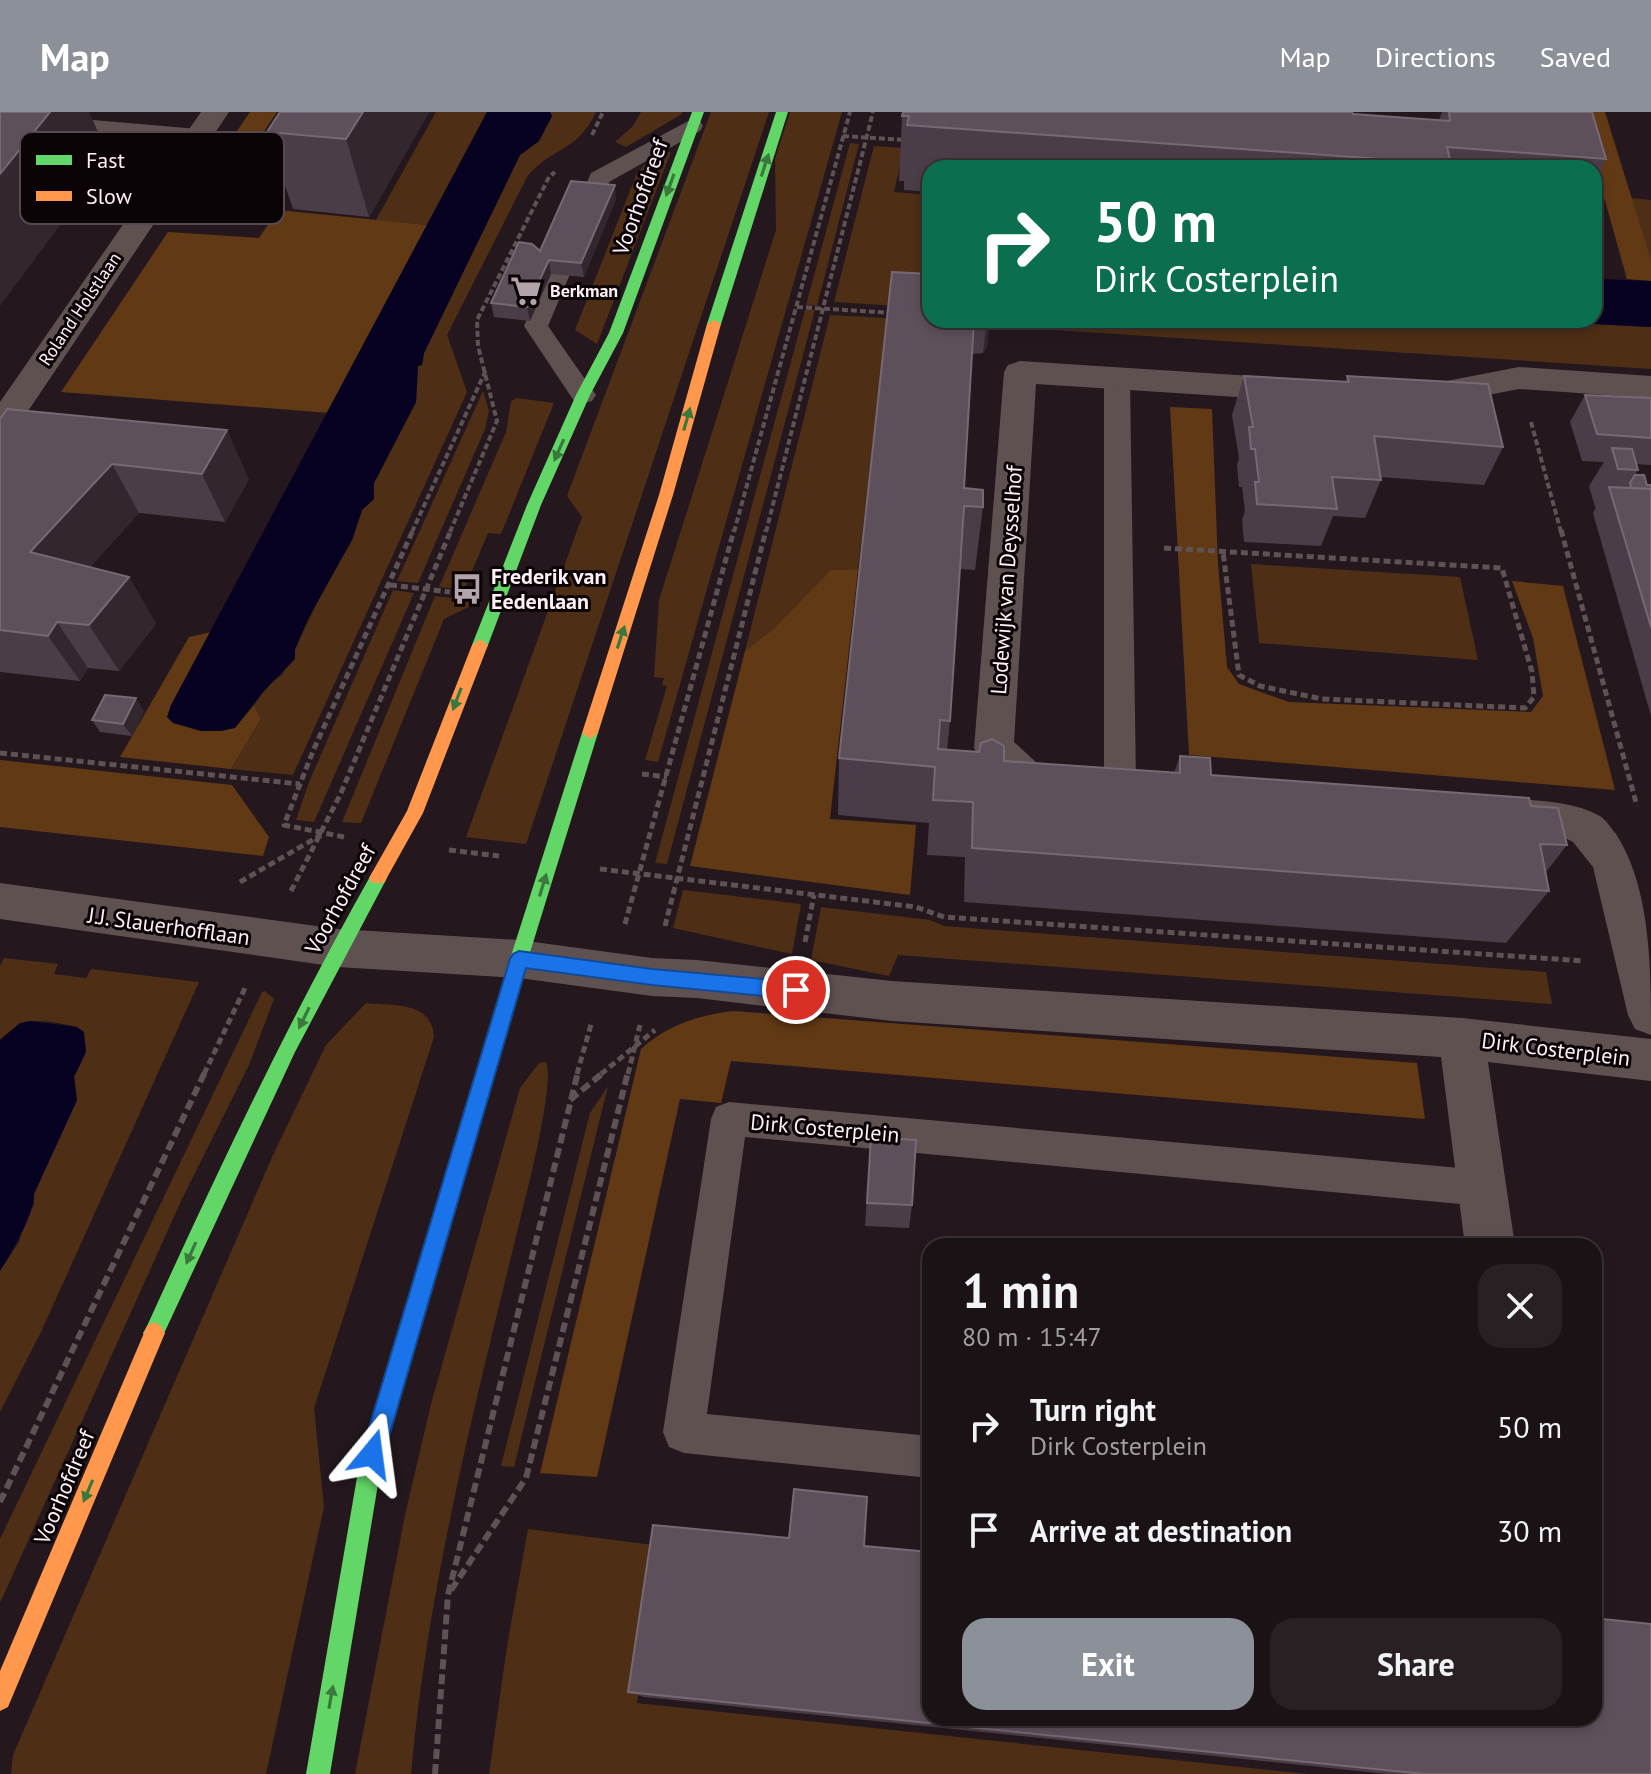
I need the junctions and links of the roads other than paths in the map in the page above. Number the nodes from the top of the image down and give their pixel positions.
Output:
1 (782, 112) edge
2 (0, 116) edge
3 (695, 119) edge
4 (206, 124) edge
5 (141, 224) edge
6 (1117, 380) junction
7 (1651, 387) edge
8 (1332, 392) edge
9 (583, 395) junction
10 (1394, 395) edge
11 (5, 435) edge
12 (1135, 785) joint
13 (1468, 812) edge
14 (0, 901) edge
15 (338, 948) junction
16 (519, 959) junction
17 (1651, 1015) edge
18 (1462, 1038) junction
19 (1651, 1060) edge
20 (1482, 1188) junction
21 (1489, 1238) edge
22 (922, 1456) edge
23 (0, 1699) edge
24 (318, 1774) edge

16 -> 1 street
2 - 4 lane
3 -> 9 street, Voorhofdreef
3 - 9 lane
5 - 11 street, Roland Holstlaan
6 - 8 street, Lodewijk van Deysselhof
6 - 12 lane, Lodewijk van Deysselhof
6 - 12 street, Lodewijk van Deysselhof
7 - 10 street
9 -> 15 street, Voorhofdreef
13 - 17 street
14 - 15 street, J.J. Slauerhofflaan
15 - 16 street, J.J. Slauerhofflaan
15 -> 23 street, Voorhofdreef
16 - 18 street, Dirk Costerplein
24 -> 16 street
18 - 19 street, Dirk Costerplein
18 - 20 street, Dirk Costerplein
20 - 21 street, Dirk Costerplein
20 - 22 lane, Dirk Costerplein

